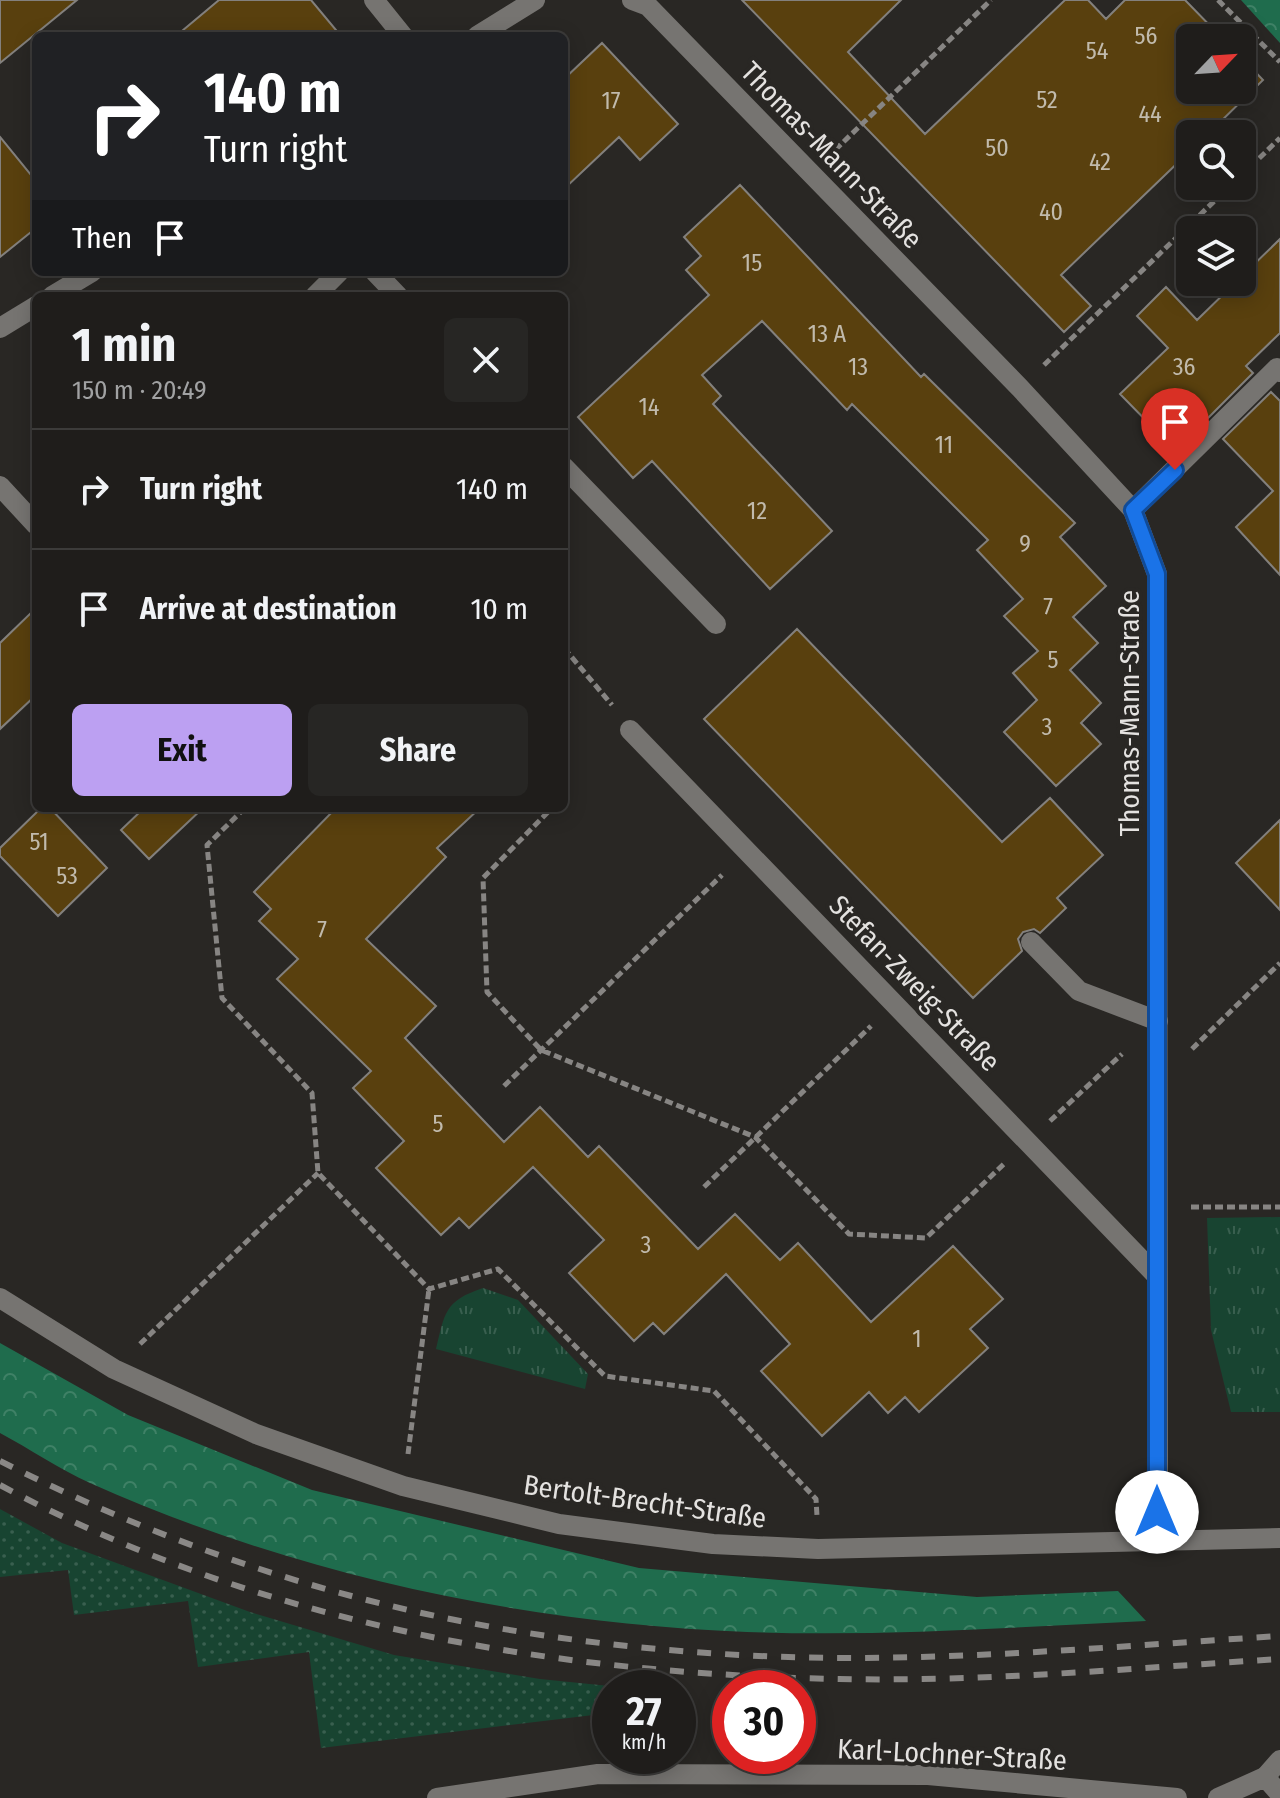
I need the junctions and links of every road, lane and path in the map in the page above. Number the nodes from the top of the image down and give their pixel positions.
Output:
1 (374, 0) edge
2 (535, 0) edge
3 (632, 0) edge
4 (991, 0) edge
5 (1218, 0) edge
6 (400, 32) edge
7 (483, 32) edge
8 (1280, 62) edge
9 (1280, 138) edge
10 (1256, 161) edge
11 (811, 173) junction
12 (1215, 200) edge
13 (85, 276) edge
14 (335, 276) edge
15 (379, 276) edge
16 (59, 292) edge
17 (319, 292) edge
18 (394, 292) edge
19 (32, 308) edge
20 (0, 328) edge
21 (1280, 372) edge
22 (1020, 388) junction
23 (568, 471) edge
24 (0, 486) edge
25 (1133, 510) junction
26 (32, 521) edge
27 (716, 624) dead end
28 (568, 652) edge
29 (630, 730) joint
30 (241, 812) edge
31 (548, 812) dead end
32 (749, 850) junction
33 (1031, 942) dead end
34 (1280, 963) edge
35 (894, 1003) junction
36 (1158, 1021) junction
37 (541, 1050) junction
38 (1159, 1081) junction
39 (504, 1086) dead end
40 (755, 1137) junction
41 (1028, 1141) junction
42 (318, 1173) junction
43 (704, 1187) dead end
44 (1280, 1207) edge
45 (1158, 1208) junction
46 (1157, 1276) junction
47 (429, 1289) junction
48 (0, 1298) edge
49 (114, 1369) junction
50 (403, 1486) junction
51 (1280, 1538) edge
52 (1158, 1541) junction
53 (818, 1549) junction
54 (1280, 1760) edge
55 (1265, 1777) junction
56 (1280, 1794) edge
57 (437, 1798) edge
58 (1177, 1798) edge
59 (1218, 1798) edge

1 - 6 street
2 - 7 street
3 - 11 street, Thomas-Mann-Straße
4 - 11 path
5 - 8 path
9 - 10 path
11 - 22 street, Thomas-Mann-Straße
12 - 22 path
13 - 16 street
14 - 17 street
15 - 18 street
19 - 20 street
21 - 25 street
22 - 25 street, Thomas-Mann-Straße
23 - 27 street
24 - 26 street
25 - 36 street, Thomas-Mann-Straße
28 - 29 path
29 - 32 street, Stefan-Zweig-Straße
30 - 42 path
31 - 37 path
32 - 35 street, Stefan-Zweig-Straße
32 - 37 path
33 - 36 street
34 - 38 path
35 - 40 path
35 - 41 street, Stefan-Zweig-Straße
36 - 38 street, Thomas-Mann-Straße
36 - 41 path
37 - 39 path
37 - 40 path
38 - 45 street, Thomas-Mann-Straße
40 - 41 path
40 - 43 path
41 - 46 street, Stefan-Zweig-Straße
42 - 47 path
42 - 49 path
44 - 45 path
45 - 46 street, Thomas-Mann-Straße
46 - 52 street, Thomas-Mann-Straße
47 - 50 path
47 - 53 path
48 - 49 street, Bertolt-Brecht-Straße
49 - 50 street, Bertolt-Brecht-Straße
50 - 53 street, Bertolt-Brecht-Straße
51 - 52 street, Bertolt-Brecht-Straße
52 - 53 street, Bertolt-Brecht-Straße
54 - 55 street
55 - 56 street
55 - 59 street
57 - 58 street, Karl-Lochner-Straße

